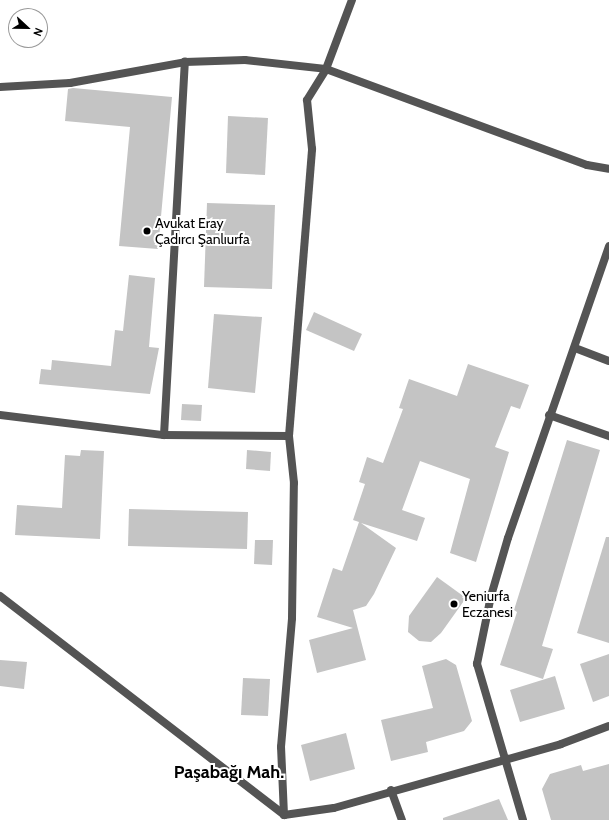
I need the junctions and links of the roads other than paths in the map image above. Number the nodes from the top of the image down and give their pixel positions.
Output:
1 (352, 0) edge
2 (185, 62) junction
3 (326, 69) junction
4 (0, 86) edge
5 (609, 170) edge
6 (609, 246) edge
7 (574, 348) junction
8 (609, 361) edge
9 (0, 415) edge
10 (549, 415) junction
11 (164, 435) junction
12 (289, 436) junction
13 (609, 436) edge
14 (0, 596) edge
15 (609, 726) edge
16 (503, 759) junction
17 (391, 790) junction
18 (284, 815) junction
19 (402, 820) edge
20 (523, 820) edge

1 - 3 street
2 - 3 street
2 - 4 street
2 - 11 street
3 - 5 street
3 - 12 street
6 - 7 street
7 - 8 street
7 - 10 street
9 - 11 street
10 - 13 street
10 - 16 street
11 - 12 street
12 - 18 street
14 - 18 street
15 - 16 street
16 - 17 street
16 - 20 street
17 - 18 street
17 - 19 street

